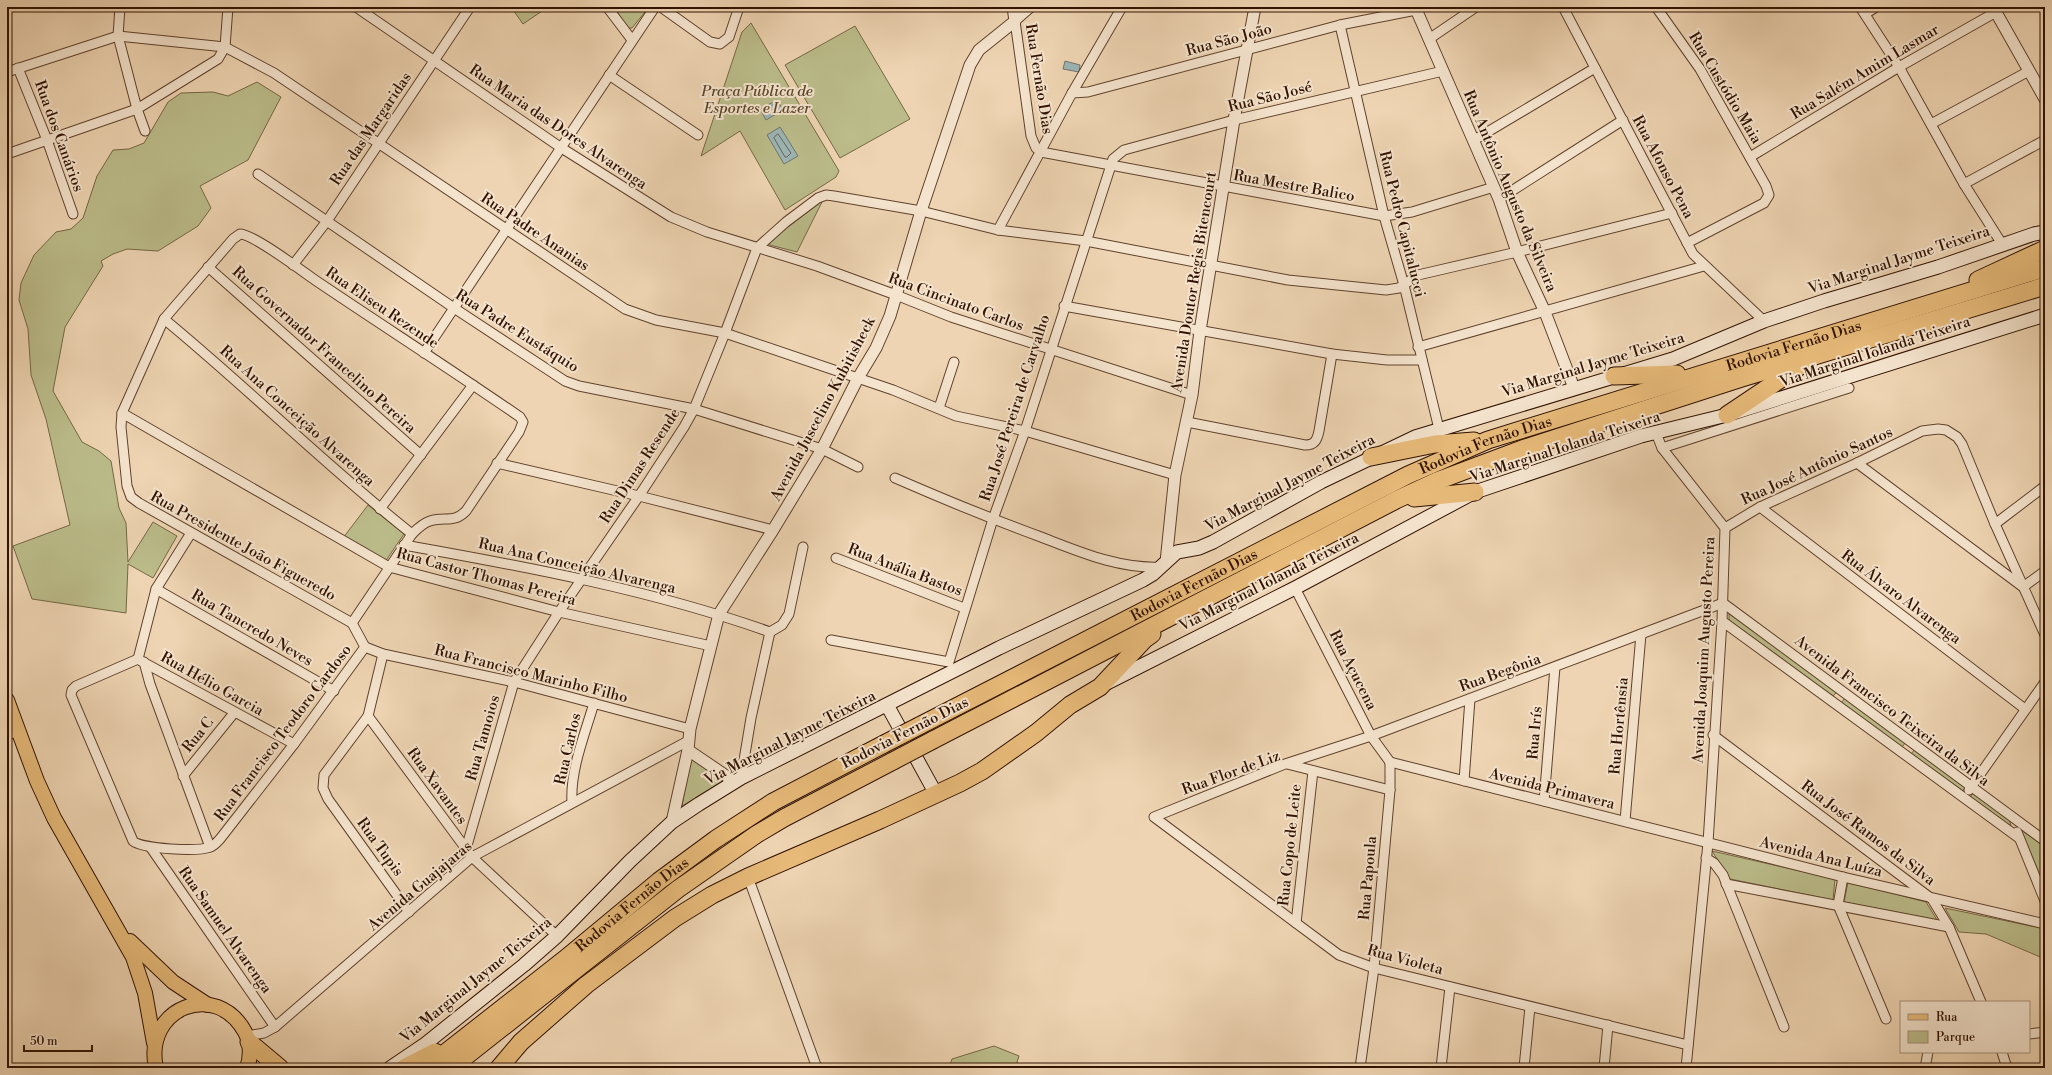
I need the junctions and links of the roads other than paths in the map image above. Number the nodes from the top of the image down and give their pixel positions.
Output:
1 (120, 7) edge
2 (228, 7) edge
3 (356, 7) edge
4 (470, 7) edge
5 (607, 7) edge
6 (655, 7) edge
7 (661, 7) edge
8 (739, 7) edge
9 (1012, 7) edge
10 (1031, 7) edge
11 (1122, 7) edge
12 (1255, 7) edge
13 (1476, 7) edge
14 (1563, 7) edge
15 (1656, 7) edge
16 (1876, 7) edge
17 (1415, 8) edge
18 (1862, 10) edge
19 (1994, 10) edge
20 (1015, 21) junction
21 (1340, 25) junction
22 (118, 36) junction
23 (1429, 39) junction
24 (632, 40) junction
25 (225, 47) junction
26 (1248, 50) junction
27 (434, 60) junction
28 (1899, 67) junction
29 (18, 68) junction
30 (1595, 68) junction
31 (1444, 71) junction
32 (2029, 71) junction
33 (7, 72) edge
34 (609, 75) junction
35 (1356, 91) junction
36 (1072, 93) junction
37 (2045, 99) edge
38 (137, 109) junction
39 (1234, 120) junction
40 (1623, 120) junction
41 (1931, 124) junction
42 (145, 131) dead end
43 (698, 135) dead end
44 (47, 140) junction
45 (1474, 140) junction
46 (2045, 140) edge
47 (378, 144) junction
48 (560, 147) junction
49 (1041, 152) junction
50 (7, 154) edge
51 (1750, 157) junction
52 (1111, 164) junction
53 (258, 174) dead end
54 (1964, 184) junction
55 (1224, 187) junction
56 (1494, 187) junction
57 (1499, 199) junction
58 (920, 211) junction
59 (1672, 213) junction
60 (73, 214) dead end
61 (1384, 216) junction
62 (326, 221) junction
63 (506, 230) junction
64 (998, 230) junction
65 (2045, 232) edge
66 (1086, 240) junction
67 (1688, 243) junction
68 (2002, 244) junction
69 (757, 248) junction
70 (2045, 249) edge
71 (1517, 252) junction
72 (1211, 264) junction
73 (293, 265) junction
74 (1704, 266) junction
75 (208, 267) junction
76 (2045, 268) edge
77 (1404, 284) junction
78 (2045, 286) edge
79 (896, 295) junction
80 (1948, 298) junction
81 (1064, 306) junction
82 (454, 308) junction
83 (1545, 312) junction
84 (2045, 315) edge
85 (164, 319) junction
86 (1764, 321) junction
87 (1200, 330) junction
88 (725, 333) junction
89 (1418, 346) junction
90 (1050, 350) junction
91 (424, 353) junction
92 (1332, 354) junction
93 (1815, 356) junction
94 (1422, 360) junction
95 (954, 362) dead end
96 (1699, 373) junction
97 (1614, 376) junction
98 (858, 378) junction
99 (473, 385) junction
100 (1574, 388) junction
101 (1849, 388) dead end
102 (1192, 395) junction
103 (939, 408) junction
104 (694, 409) junction
105 (122, 413) junction
106 (514, 413) joint
107 (1727, 415) junction
108 (1187, 422) junction
109 (1439, 429) junction
110 (1025, 432) junction
111 (1656, 432) junction
112 (1488, 440) junction
113 (1662, 448) junction
114 (822, 449) junction
115 (421, 455) junction
116 (1371, 457) junction
117 (1857, 463) junction
118 (497, 464) junction
119 (858, 467) dead end
120 (1175, 475) junction
121 (895, 478) dead end
122 (2045, 486) edge
123 (1475, 492) junction
124 (639, 496) junction
125 (1396, 500) junction
126 (1760, 507) junction
127 (380, 509) junction
128 (993, 519) junction
129 (1995, 524) junction
130 (1725, 528) junction
131 (773, 530) junction
132 (191, 533) junction
133 (412, 534) junction
134 (404, 545) junction
135 (803, 547) dead end
136 (836, 558) dead end
137 (389, 567) junction
138 (1160, 568) junction
139 (2045, 571) edge
140 (581, 580) junction
141 (2023, 587) junction
142 (1295, 588) junction
143 (156, 589) junction
144 (1723, 603) junction
145 (964, 608) junction
146 (1183, 611) junction
147 (559, 612) junction
148 (719, 614) junction
149 (1722, 621) junction
150 (352, 623) junction
151 (770, 632) junction
152 (1640, 634) junction
153 (2045, 635) edge
154 (831, 640) dead end
155 (712, 646) junction
156 (365, 647) junction
157 (383, 654) junction
158 (141, 661) junction
159 (1555, 667) junction
160 (514, 682) junction
161 (2045, 682) edge
162 (1100, 687) junction
163 (334, 690) junction
164 (1843, 692) junction
165 (1470, 699) junction
166 (7, 700) edge
167 (594, 703) junction
168 (1834, 703) junction
169 (887, 706) junction
170 (2025, 709) junction
171 (234, 713) junction
172 (368, 716) junction
173 (690, 729) junction
174 (13, 733) edge
175 (1713, 735) junction
176 (1371, 736) junction
177 (294, 744) junction
178 (1913, 744) junction
179 (688, 745) junction
180 (1905, 755) junction
181 (1390, 762) junction
182 (1285, 764) junction
183 (1313, 771) junction
184 (183, 776) junction
185 (738, 780) junction
186 (1464, 781) junction
187 (1971, 787) junction
188 (1390, 790) junction
189 (936, 794) junction
190 (1964, 798) junction
191 (1544, 801) junction
192 (572, 802) junction
193 (1154, 817) joint
194 (2015, 819) junction
195 (1625, 821) junction
196 (672, 822) junction
197 (2018, 838) junction
198 (2045, 841) edge
199 (1708, 843) junction
200 (210, 847) junction
201 (151, 848) junction
202 (466, 849) junction
203 (472, 857) junction
204 (1706, 858) junction
205 (748, 877) junction
206 (1844, 877) junction
207 (1726, 884) junction
208 (1932, 899) junction
209 (2045, 901) edge
210 (1838, 905) junction
211 (409, 912) junction
212 (1296, 923) junction
213 (2045, 924) edge
214 (117, 927) junction
215 (1949, 927) junction
216 (557, 936) junction
217 (1374, 968) junction
218 (586, 985) junction
219 (1450, 987) junction
220 (1981, 1001) edge
221 (208, 1005) junction
222 (1530, 1007) junction
223 (1886, 1020) dead end
224 (1608, 1025) junction
225 (275, 1027) junction
226 (1784, 1027) dead end
227 (2045, 1032) edge
228 (2030, 1034) edge
229 (248, 1039) junction
230 (473, 1040) junction
231 (154, 1043) junction
232 (1688, 1045) junction
233 (1928, 1053) edge
234 (2002, 1053) edge
235 (156, 1068) edge
236 (247, 1068) edge
237 (280, 1068) edge
238 (390, 1068) edge
239 (404, 1068) edge
240 (426, 1068) edge
241 (451, 1068) edge
242 (499, 1068) edge
243 (817, 1068) edge
244 (1360, 1068) edge
245 (1441, 1068) edge
246 (1524, 1068) edge
247 (1604, 1068) edge
248 (1686, 1068) edge
249 (1925, 1068) edge
250 (2008, 1068) edge

1 - 22 street
2 - 25 street
3 - 27 street, Rua Maria das Dores Alvarenga
4 - 27 street, Rua das Margaridas
5 - 24 street
6 - 24 street
7 - 8 street
9 - 20 street, Rua Fernão Dias
10 - 20 street
11 - 36 street
12 - 26 street, Avenida Doutor Regis Bitencourt
13 - 23 street
14 - 30 street, Rua Afonso Pena
15 - 51 street, Rua Custódio Maia
16 - 18 street
17 - 21 street, Rua São João
17 - 23 street, Rua Antônio Augusto da Silveira
18 - 28 street
19 - 28 street, Rua Salém Amim Lasmar
19 - 32 street
20 - 49 street, Rua Fernão Dias
20 - 58 street, Avenida Juscelino Kubitisheck
21 - 26 street, Rua São João
21 - 35 street, Rua Pedro Capitalucci
22 - 25 street
22 - 29 street
22 - 38 street
23 - 31 street, Rua Antônio Augusto da Silveira
24 - 34 street
25 - 38 street
25 - 47 street, Rua Padre Ananias
26 - 36 street, Rua São João
26 - 39 street, Avenida Doutor Regis Bitencourt
27 - 47 street, Rua das Margaridas
27 - 48 street, Rua Maria das Dores Alvarenga
28 - 41 street
28 - 51 street, Rua Salém Amim Lasmar
29 - 33 street
29 - 44 street, Rua dos Canários
30 - 40 street, Rua Afonso Pena
30 - 45 street
31 - 35 street, Rua São José
31 - 45 street, Rua Antônio Augusto da Silveira
32 - 37 street
32 - 41 street
34 - 43 street
34 - 48 street
35 - 39 street, Rua São José
35 - 61 street, Rua Pedro Capitalucci
36 - 49 street
38 - 42 street
38 - 44 street
39 - 52 street, Rua São José
39 - 55 street, Avenida Doutor Regis Bitencourt
40 - 57 street
40 - 59 street, Rua Afonso Pena
41 - 54 street
44 - 50 street
44 - 60 street, Rua dos Canários
45 - 56 street, Rua Antônio Augusto da Silveira
46 - 54 street
47 - 62 street, Rua das Margaridas
47 - 63 street, Rua Padre Ananias
48 - 63 street
48 - 69 street, Rua Maria das Dores Alvarenga
49 - 52 street, Rua Mestre Balico
49 - 64 street
51 - 67 street, Rua Custódio Maia
52 - 55 street, Rua Mestre Balico
52 - 66 street, Rua José Pereira de Carvalho
53 - 62 street, Rua Padre Eustáquio
54 - 68 street
55 - 61 street, Rua Mestre Balico
55 - 72 street, Avenida Doutor Regis Bitencourt
56 - 57 street, Rua Antônio Augusto da Silveira
56 - 61 street, Rua Mestre Balico
57 - 71 street, Rua Antônio Augusto da Silveira
58 - 64 street
58 - 69 street
58 - 79 street, Avenida Juscelino Kubitisheck
59 - 67 street, Rua Afonso Pena
59 - 71 street
61 - 77 street, Rua Pedro Capitalucci
62 - 73 street, Rua das Margaridas
62 - 82 street, Rua Padre Eustáquio
63 - 82 street
63 - 88 street, Rua Padre Ananias
64 - 66 street
65 - 68 main road, Via Marginal Jayme Teixeira
66 - 72 street
66 - 81 street, Rua José Pereira de Carvalho
67 - 74 street, Rua Afonso Pena
68 - 86 main road, Via Marginal Jayme Teixeira
69 - 79 street, Rua Cincinato Carlos
69 - 88 street, Rua Dimas Resende
70 - 80 highway
71 - 77 street
71 - 83 street, Rua Antônio Augusto da Silveira
72 - 77 street
72 - 87 street, Avenida Doutor Regis Bitencourt
73 - 75 street, Rua Eliseu Rezende
73 - 91 street, Rua Eliseu Rezende
74 - 83 street
74 - 86 street, Rua Afonso Pena
75 - 85 street
75 - 115 street, Rua Governador Francelino Pereira
76 - 80 highway, Rodovia Fernão Dias
77 - 89 street, Rua Pedro Capitalucci
78 - 93 highway, Rodovia Fernão Dias
79 - 90 street, Rua Cincinato Carlos
79 - 98 street, Avenida Juscelino Kubitisheck
80 - 96 highway, Rodovia Fernão Dias
81 - 87 street
81 - 90 street, Rua José Pereira de Carvalho
82 - 91 street
82 - 104 street, Rua Padre Eustáquio
83 - 89 street
83 - 100 street, Rua Antônio Augusto da Silveira
84 - 107 main road, Via Marginal Iolanda Teixeira
85 - 105 street
85 - 127 street, Rua Ana Conceição Alvarenga
86 - 97 main road, Via Marginal Jayme Teixeira
87 - 92 street
87 - 102 street, Avenida Doutor Regis Bitencourt
88 - 98 street, Rua Padre Ananias
88 - 104 street, Rua Dimas Resende
89 - 94 street, Rua Pedro Capitalucci
90 - 102 street, Rua Cincinato Carlos
90 - 110 street, Rua José Pereira de Carvalho
91 - 99 street, Rua Eliseu Rezende
92 - 94 street
92 - 108 street
93 - 107 highway
93 - 125 highway, Rodovia Fernão Dias
94 - 109 street, Rua Pedro Capitalucci
95 - 103 street
96 - 97 highway
96 - 112 highway, Rodovia Fernão Dias
97 - 100 main road, Via Marginal Jayme Teixeira
98 - 103 street, Rua Padre Ananias
98 - 114 street, Avenida Juscelino Kubitisheck
99 - 106 street, Rua Eliseu Rezende
99 - 115 street
100 - 109 main road, Via Marginal Jayme Teixeira
101 - 113 street
102 - 108 street, Avenida Doutor Regis Bitencourt
103 - 110 street, Rua Padre Ananias
104 - 114 street, Rua Padre Eustáquio
104 - 124 street, Rua Dimas Resende
105 - 132 street, Rua Presidente João Figueredo
105 - 137 street, Rua Castor Thomas Pereira
106 - 118 street, Rua Francisco Teodoro Cardoso
107 - 111 main road, Via Marginal Iolanda Teixeira
108 - 120 street, Avenida Doutor Regis Bitencourt
109 - 116 main road, Via Marginal Jayme Teixeira
110 - 120 street, Rua Padre Ananias
110 - 128 street, Rua José Pereira de Carvalho
111 - 113 street, Avenida Joaquim Augusto Pereira
111 - 123 main road, Via Marginal Iolanda Teixeira
112 - 116 highway
112 - 230 highway, Rodovia Fernão Dias, bridge
113 - 130 street, Avenida Joaquim Augusto Pereira
114 - 119 street, Rua Padre Eustáquio
114 - 131 street, Avenida Juscelino Kubitisheck
115 - 127 street
116 - 138 main road, Via Marginal Jayme Teixeira
117 - 126 street, Rua José Antônio Santos
117 - 129 street, Rua José Antônio Santos
117 - 141 street
118 - 124 street
118 - 133 street, Rua Francisco Teodoro Cardoso
120 - 138 street, Avenida Doutor Regis Bitencourt
121 - 128 street
122 - 129 street
123 - 125 highway
123 - 142 main road, Via Marginal Iolanda Teixeira
124 - 131 street
124 - 140 street, Rua Dimas Resende
125 - 146 highway, Rodovia Fernão Dias
126 - 130 street, Rua José Antônio Santos
126 - 170 street, Rua Álvaro Alvarenga
127 - 133 street, Rua Ana Conceição Alvarenga
128 - 138 street
128 - 145 street, Rua José Pereira de Carvalho
129 - 141 street, Rua José Antônio Santos
130 - 144 street, Avenida Joaquim Augusto Pereira
131 - 148 street, Avenida Juscelino Kubitisheck
132 - 143 street
132 - 150 street, Rua Presidente João Figueredo
133 - 134 street, Rua Francisco Teodoro Cardoso
134 - 137 street, Rua Francisco Teodoro Cardoso
134 - 140 street, Rua Ana Conceição Alvarenga
135 - 151 street
136 - 145 street, Rua Anália Bastos
137 - 147 street, Rua Castor Thomas Pereira
137 - 150 street, Rua Francisco Teodoro Cardoso
138 - 169 main road, Via Marginal Jayme Teixeira
139 - 141 street
140 - 147 street, Rua Dimas Resende
140 - 148 street, Rua Ana Conceição Alvarenga
141 - 153 street, Rua José Antônio Santos
142 - 162 main road, Via Marginal Iolanda Teixeira
142 - 176 street, Rua Açucena
143 - 158 street
143 - 163 street, Rua Tancredo Neves
144 - 149 street, Avenida Joaquim Augusto Pereira
144 - 152 street, Rua Begônia
144 - 164 street, Avenida Francisco Teixeira da Silva
145 - 154 street, Rua José Pereira de Carvalho
146 - 162 highway
146 - 230 highway, Rodovia Fernão Dias, bridge
147 - 155 street, Rua Castor Thomas Pereira
147 - 160 street, Rua Dimas Resende
148 - 151 street, Rua Ana Conceição Alvarenga
148 - 155 street, Avenida Juscelino Kubitisheck
149 - 168 street, Avenida Francisco Teixeira da Silva
149 - 175 street, Avenida Joaquim Augusto Pereira
150 - 156 street, Rua Francisco Teodoro Cardoso
151 - 185 street
152 - 159 street, Rua Begônia
152 - 195 street, Rua Hortênsia
155 - 173 street, Avenida Juscelino Kubitisheck
156 - 157 street, Rua Francisco Marinho Filho
156 - 163 street, Rua Francisco Teodoro Cardoso
157 - 160 street, Rua Francisco Marinho Filho
157 - 172 street
158 - 171 street, Rua Hélio Garcia
158 - 184 street
158 - 201 street
159 - 165 street, Rua Begônia
159 - 191 street, Rua Irís
160 - 167 street, Rua Francisco Marinho Filho
160 - 202 street, Rua Tamoios
161 - 170 street
162 - 189 highway
163 - 177 street, Rua Francisco Teodoro Cardoso
164 - 168 street
164 - 178 street, Avenida Francisco Teixeira da Silva
165 - 176 street, Rua Begônia
165 - 186 street
166 - 174 main road
167 - 173 street, Rua Francisco Marinho Filho
167 - 192 street, Rua Carlos
168 - 180 street, Avenida Francisco Teixeira da Silva
169 - 185 main road, Via Marginal Jayme Teixeira
169 - 189 main road
170 - 187 street
171 - 177 street, Rua Hélio Garcia
171 - 184 street, Rua C
172 - 202 street, Rua Xavantes
172 - 211 street, Rua Tupis
173 - 179 street, Avenida Juscelino Kubitisheck
174 - 214 main road
175 - 199 street, Avenida Joaquim Augusto Pereira
175 - 208 street, Rua José Ramos da Silva
176 - 181 street, Rua Açucena
176 - 182 street, Rua Begônia
177 - 200 street, Rua Francisco Teodoro Cardoso
178 - 180 street
178 - 187 street, Avenida Francisco Teixeira da Silva
179 - 185 street
179 - 192 street, Avenida Guajajaras
179 - 196 street, Avenida Juscelino Kubitisheck
180 - 190 street, Avenida Francisco Teixeira da Silva
181 - 186 street, Avenida Primavera
181 - 188 street, Rua Papoula
182 - 183 street, Rua Flor de Liz
182 - 193 street, Rua Flor de Liz
183 - 188 street, Rua Flor de Liz
183 - 212 street, Rua Copo de Leite
184 - 200 street
185 - 196 main road, Via Marginal Jayme Teixeira
186 - 191 street, Avenida Primavera
187 - 190 street
187 - 194 street, Avenida Francisco Teixeira da Silva
188 - 217 street, Rua Papoula
189 - 205 highway
190 - 197 street, Avenida Francisco Teixeira da Silva
191 - 195 street, Avenida Primavera
192 - 203 street, Avenida Guajajaras
193 - 212 street, Rua Violeta
194 - 197 street
194 - 198 street, Avenida Francisco Teixeira da Silva
195 - 199 street, Avenida Primavera
196 - 216 main road, Via Marginal Jayme Teixeira
197 - 209 street
199 - 204 street, Avenida Joaquim Augusto Pereira
199 - 206 street, Avenida Ana Luíza
200 - 201 street
201 - 225 street, Rua Samuel Alvarenga
202 - 203 street, Rua Xavantes
203 - 211 street, Avenida Guajajaras
203 - 216 street, Rua Xavantes
204 - 207 street
204 - 232 street, Avenida Joaquim Augusto Pereira
205 - 218 highway
205 - 243 street
206 - 208 street, Avenida Ana Luíza
206 - 210 street
207 - 210 street
207 - 226 street
208 - 213 street, Avenida Ana Luíza
208 - 215 street, Rua José Ramos da Silva
210 - 215 street
210 - 223 street
211 - 225 street, Avenida Guajajaras
212 - 217 street, Rua Violeta
214 - 221 main road
214 - 231 main road
215 - 220 street, Rua José Ramos da Silva
216 - 238 main road, Via Marginal Jayme Teixeira
217 - 219 street, Rua Violeta
217 - 244 street, Rua Papoula
218 - 230 highway
218 - 242 highway
219 - 222 street, Rua Violeta
219 - 245 street
221 - 229 main road
221 - 231 main road
222 - 224 street, Rua Violeta
222 - 246 street
224 - 232 street, Rua Violeta
224 - 247 street
225 - 229 street, Avenida Guajajaras
227 - 228 street
229 - 236 main road
229 - 237 highway
230 - 239 highway
230 - 240 highway, Rodovia Fernão Dias
230 - 241 highway, Rodovia Fernão Dias
231 - 235 main road
232 - 248 street, Avenida Joaquim Augusto Pereira
233 - 249 street
234 - 250 street

